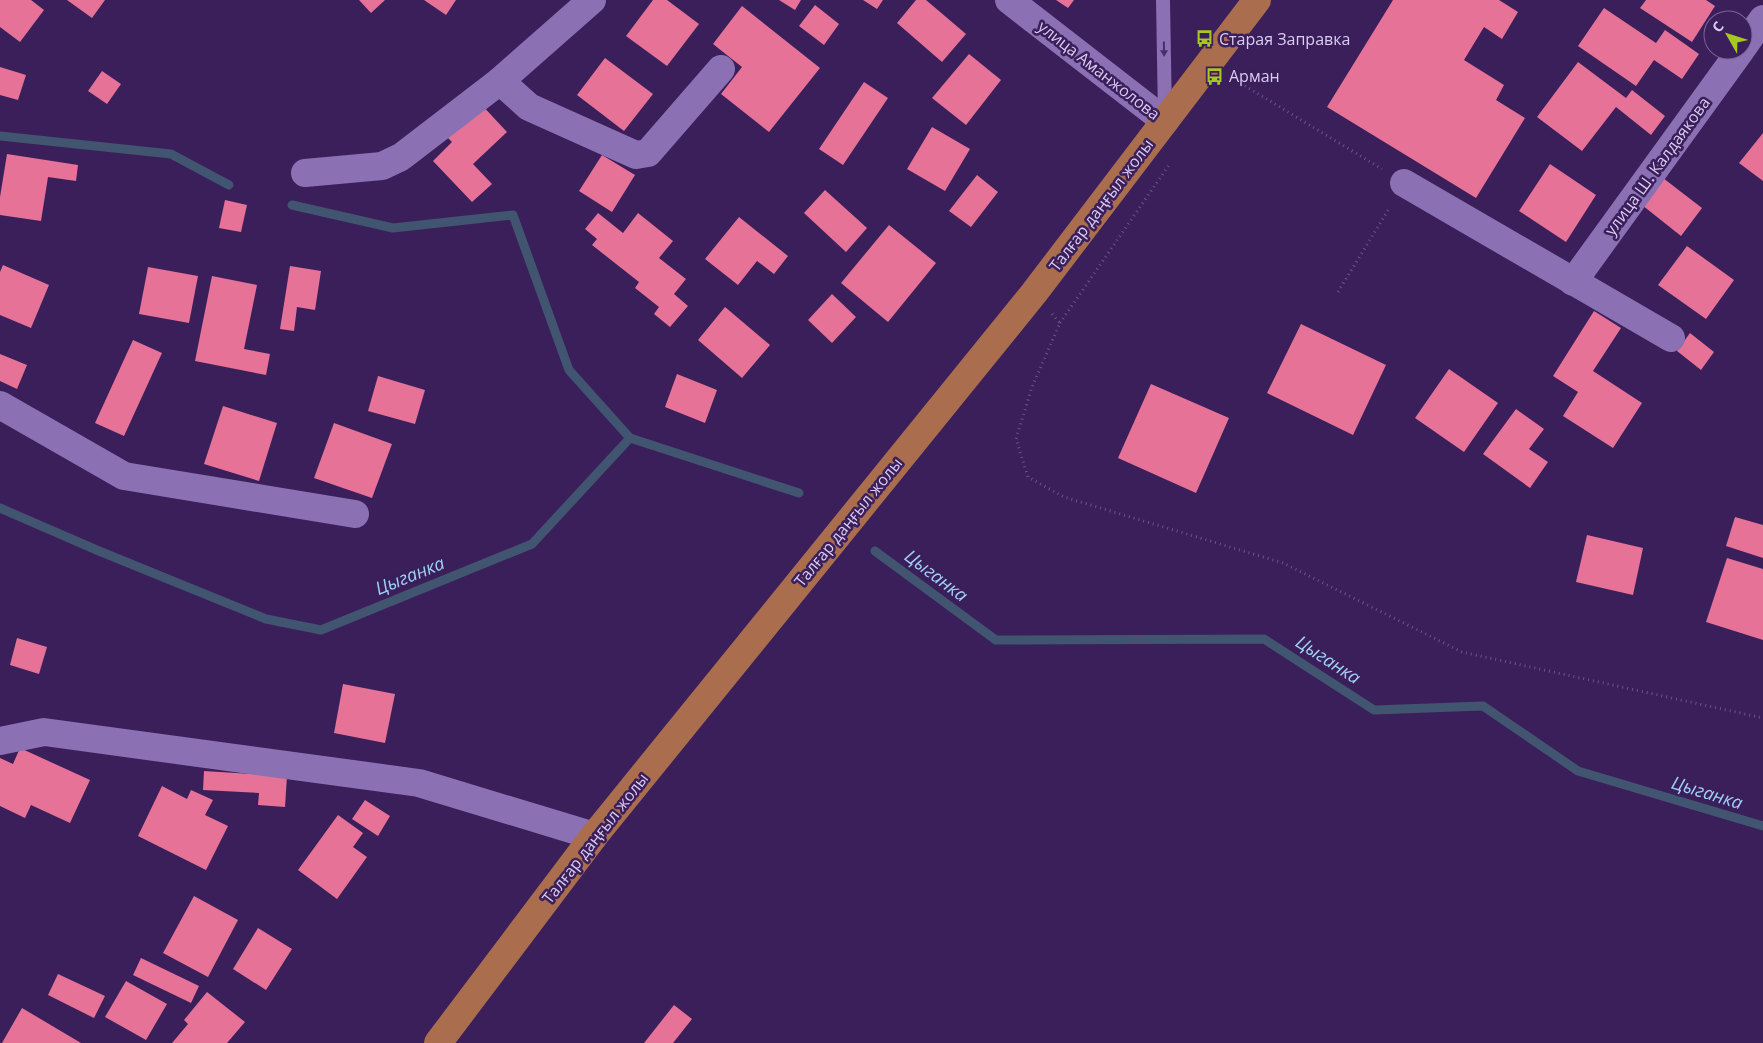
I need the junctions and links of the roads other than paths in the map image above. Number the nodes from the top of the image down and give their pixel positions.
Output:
1 (592, 0) edge
2 (1009, 0) edge
3 (1163, 0) edge
4 (1257, 0) edge
5 (1763, 19) edge
6 (1753, 33) edge
7 (1734, 60) edge
8 (721, 70) dead end
9 (500, 81) junction
10 (1165, 121) junction
11 (305, 173) dead end
12 (1404, 183) road end
13 (1573, 282) junction
14 (1671, 338) dead end
15 (0, 405) edge
16 (355, 514) dead end
17 (0, 741) edge
18 (594, 836) junction
19 (438, 1043) edge

1 - 9 street
2 - 10 street, улица Аманжолова
3 -> 10 lane
4 - 10 main road, Талғар даңғыл жолы
5 - 6 street
7 - 13 street, улица Ш. Калдаякова
8 - 9 street
9 - 11 street
10 - 18 main road, Талғар даңғыл жолы
12 - 13 street
13 - 14 street
15 - 16 street
17 - 18 street
18 - 19 main road, Талғар даңғыл жолы

